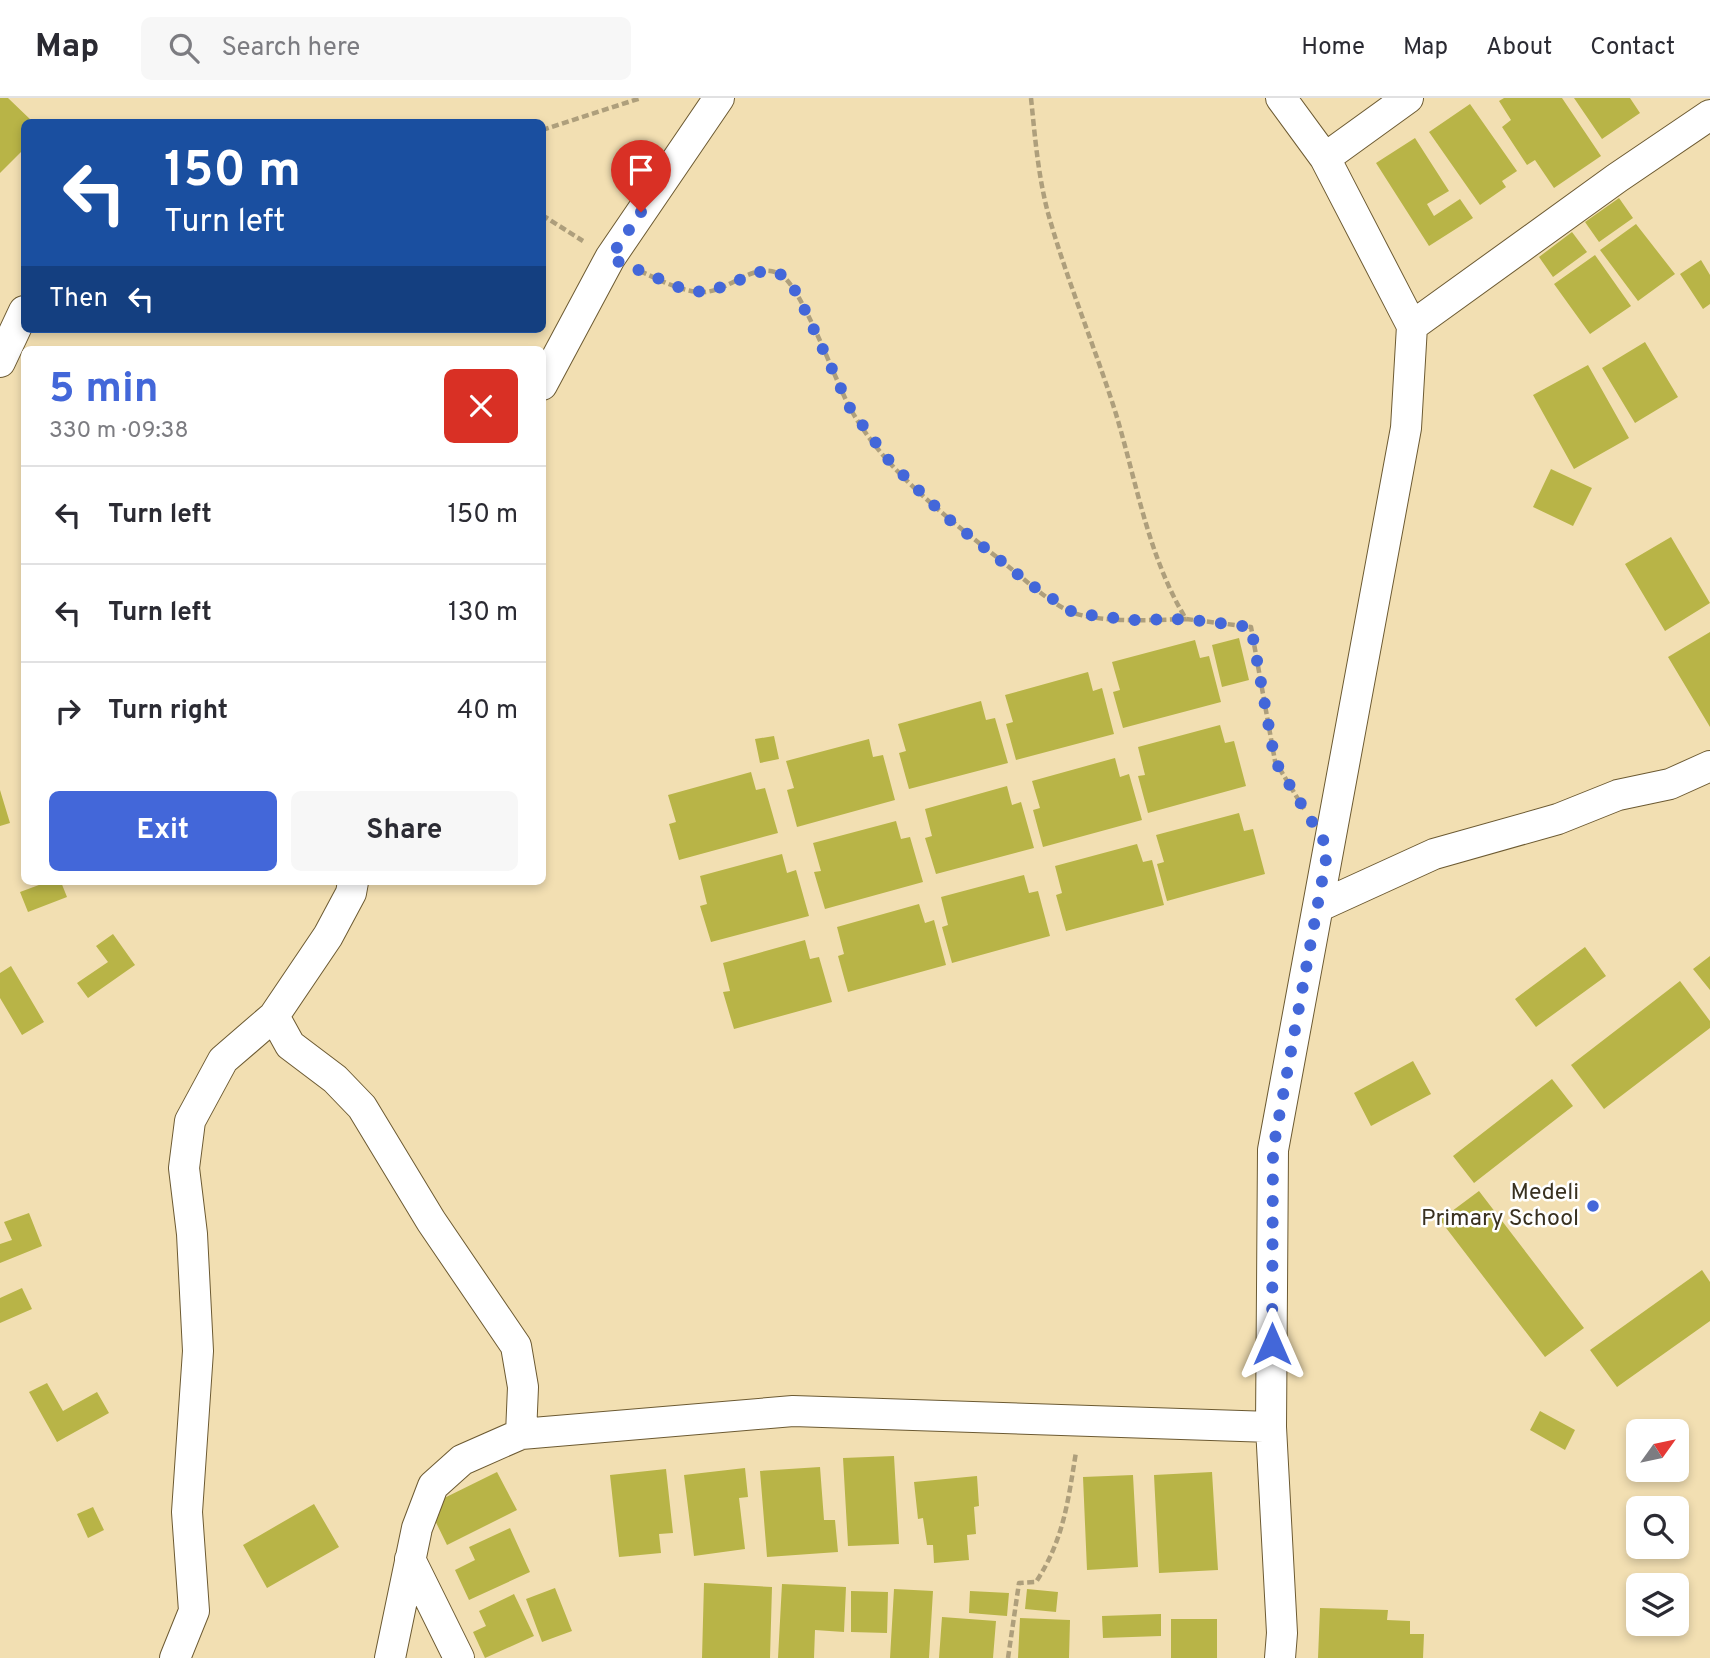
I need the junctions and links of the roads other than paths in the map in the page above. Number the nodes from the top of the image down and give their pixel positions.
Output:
1 (719, 98) edge
2 (1281, 98) edge
3 (1408, 98) edge
4 (1710, 115) edge
5 (1325, 158) junction
6 (21, 317) edge
7 (1412, 326) junction
8 (0, 362) edge
9 (546, 378) edge
10 (1710, 766) edge
11 (352, 885) edge
12 (1320, 906) junction
13 (274, 1016) junction
14 (1271, 1427) junction
15 (521, 1434) junction
16 (410, 1559) junction
17 (175, 1658) edge
18 (390, 1658) edge
19 (459, 1658) edge
20 (1280, 1658) edge

1 - 9 street
2 - 5 street
3 - 5 street
4 - 7 street
5 - 7 street
6 - 8 street
7 - 12 street
10 - 12 street
11 - 13 street
12 - 14 street
13 - 15 street
13 - 17 street
14 - 15 street
14 - 20 street
15 - 16 street
16 - 18 street
16 - 19 street

